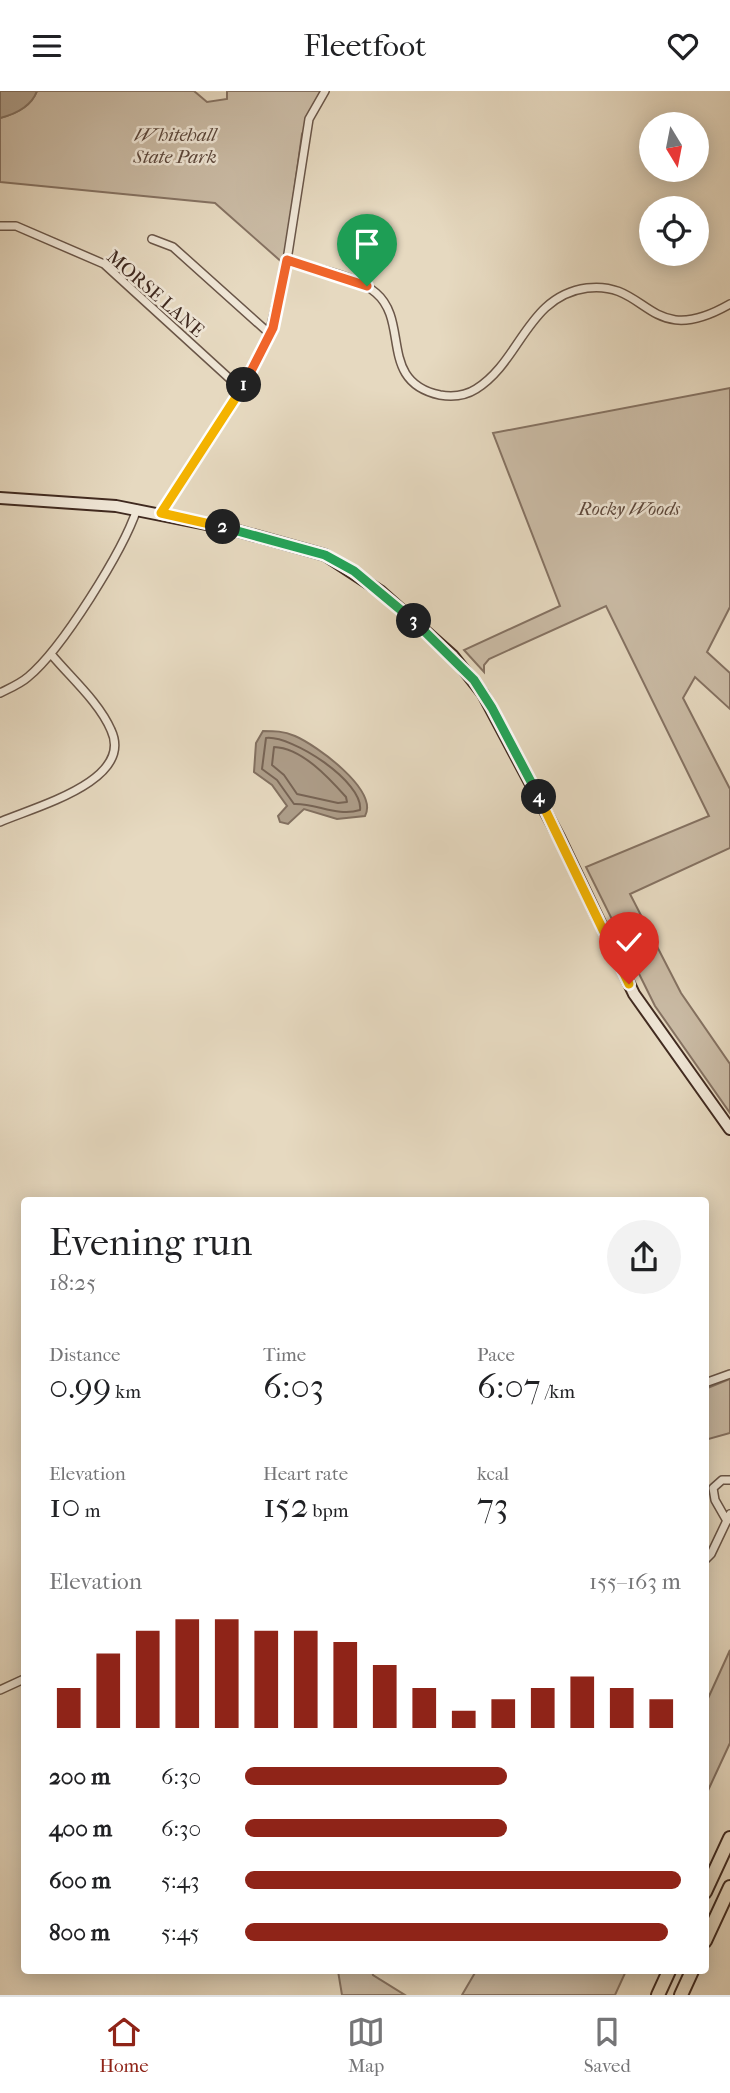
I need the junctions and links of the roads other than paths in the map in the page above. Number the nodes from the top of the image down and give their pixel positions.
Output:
1 (326, 91) edge
2 (0, 226) edge
3 (152, 239) dead end
4 (287, 260) junction
5 (730, 304) edge
6 (270, 334) junction
7 (241, 389) junction
8 (0, 498) edge
9 (137, 509) junction
10 (161, 513) junction
11 (51, 654) junction
12 (1, 692) edge
13 (0, 822) edge
14 (730, 1129) edge
15 (730, 1374) edge
16 (709, 1382) edge
17 (730, 1480) edge
18 (728, 1517) edge
19 (709, 1556) edge
20 (21, 1680) edge
21 (0, 1690) edge
22 (730, 1838) edge
23 (709, 1883) edge
24 (730, 1887) edge
25 (709, 1932) edge
26 (668, 1974) edge
27 (691, 1974) edge
28 (658, 1995) edge
29 (681, 1995) edge

1 - 4 street
2 - 7 street, MORSE LANE
3 - 6 street
4 - 5 street
4 - 6 street
6 - 7 street
7 - 10 street
8 - 9 main road
9 - 10 main road
9 - 11 street
10 - 14 main road
11 - 12 street
11 - 13 street
15 - 16 street
17 - 18 street
18 - 19 street
20 - 21 street
22 - 23 highway
24 - 25 highway
26 - 28 highway
27 - 29 highway

